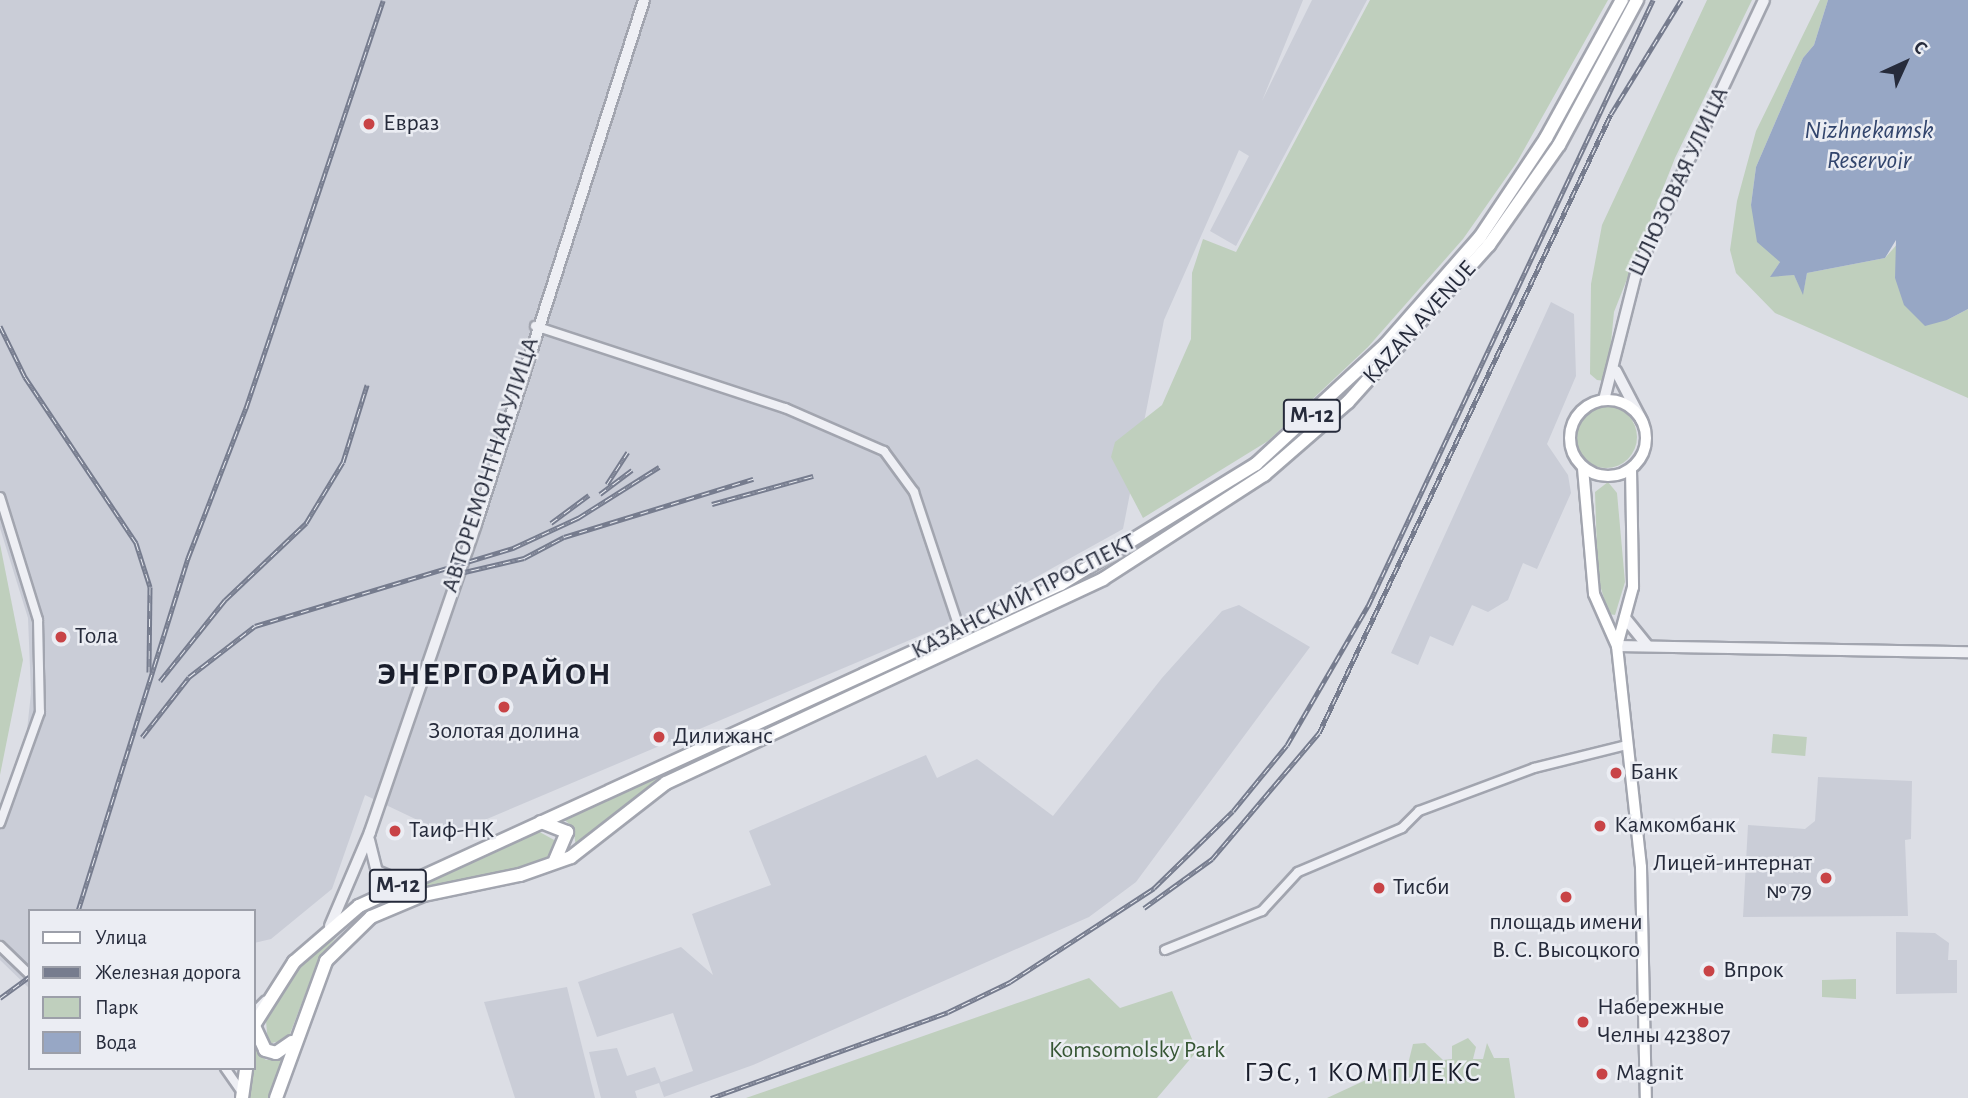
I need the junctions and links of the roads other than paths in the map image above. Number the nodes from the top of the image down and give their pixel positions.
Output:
1 (644, 0) edge
2 (1622, 0) edge
3 (1637, 0) edge
4 (1763, 0) edge
5 (536, 326) junction
6 (1616, 371) junction
7 (1604, 400) junction
8 (1642, 421) junction
9 (1583, 468) junction
10 (1631, 469) junction
11 (0, 497) edge
12 (1095, 567) junction
13 (1103, 579) junction
14 (1061, 584) junction
15 (1068, 597) junction
16 (1625, 618) junction
17 (961, 633) junction
18 (1617, 646) junction
19 (1650, 647) junction
20 (1968, 652) edge
21 (1627, 745) junction
22 (534, 822) junction
23 (0, 823) edge
24 (370, 832) junction
25 (546, 866) junction
26 (419, 876) junction
27 (330, 926) junction
28 (0, 946) edge
29 (1165, 950) dead end
30 (28, 973) edge
31 (270, 997) junction
32 (256, 1010) edge
33 (256, 1022) edge
34 (256, 1034) edge
35 (295, 1037) junction
36 (226, 1070) edge
37 (246, 1070) edge
38 (242, 1096) edge
39 (276, 1098) edge
40 (1646, 1098) edge

1 - 5 street, АВТОРЕМОНТНАЯ УЛИЦА
2 - 12 main road, КАЗАНСКИЙ ПРОСПЕКТ / М-12
3 - 13 main road, KAZAN AVENUE / М-12
4 - 6 street, ШЛЮЗОВАЯ УЛИЦА
5 - 17 street
5 - 24 street, АВТОРЕМОНТНАЯ УЛИЦА
6 - 7 street, ШЛЮЗОВАЯ УЛИЦА
6 - 8 street
7 - 8 main road
7 - 9 main road
8 - 10 main road
9 - 10 main road
9 - 18 main road
10 - 16 main road
11 - 23 street
12 - 13 main road
12 - 14 main road, КАЗАНСКИЙ ПРОСПЕКТ / М-12
13 - 15 main road, KAZAN AVENUE / М-12
14 - 15 main road
14 - 17 main road, КАЗАНСКИЙ ПРОСПЕКТ / М-12
15 - 25 main road, KAZAN AVENUE / М-12
16 - 18 main road
16 - 19 street
17 - 22 main road, КАЗАНСКИЙ ПРОСПЕКТ / М-12
18 - 19 street
18 - 21 main road
19 - 20 street
21 - 29 street
21 - 40 main road
22 - 25 main road
22 - 26 main road, М-12
24 - 26 street
24 - 27 street, АВТОРЕМОНТНАЯ УЛИЦА
25 - 35 main road, KAZAN AVENUE / М-12
26 - 27 main road, М-12
27 - 31 main road, М-12
28 - 30 street
31 - 32 street
31 - 33 main road, М-12
34 - 35 main road
35 - 39 main road, KAZAN AVENUE / М-12
36 - 38 street
37 - 38 main road

